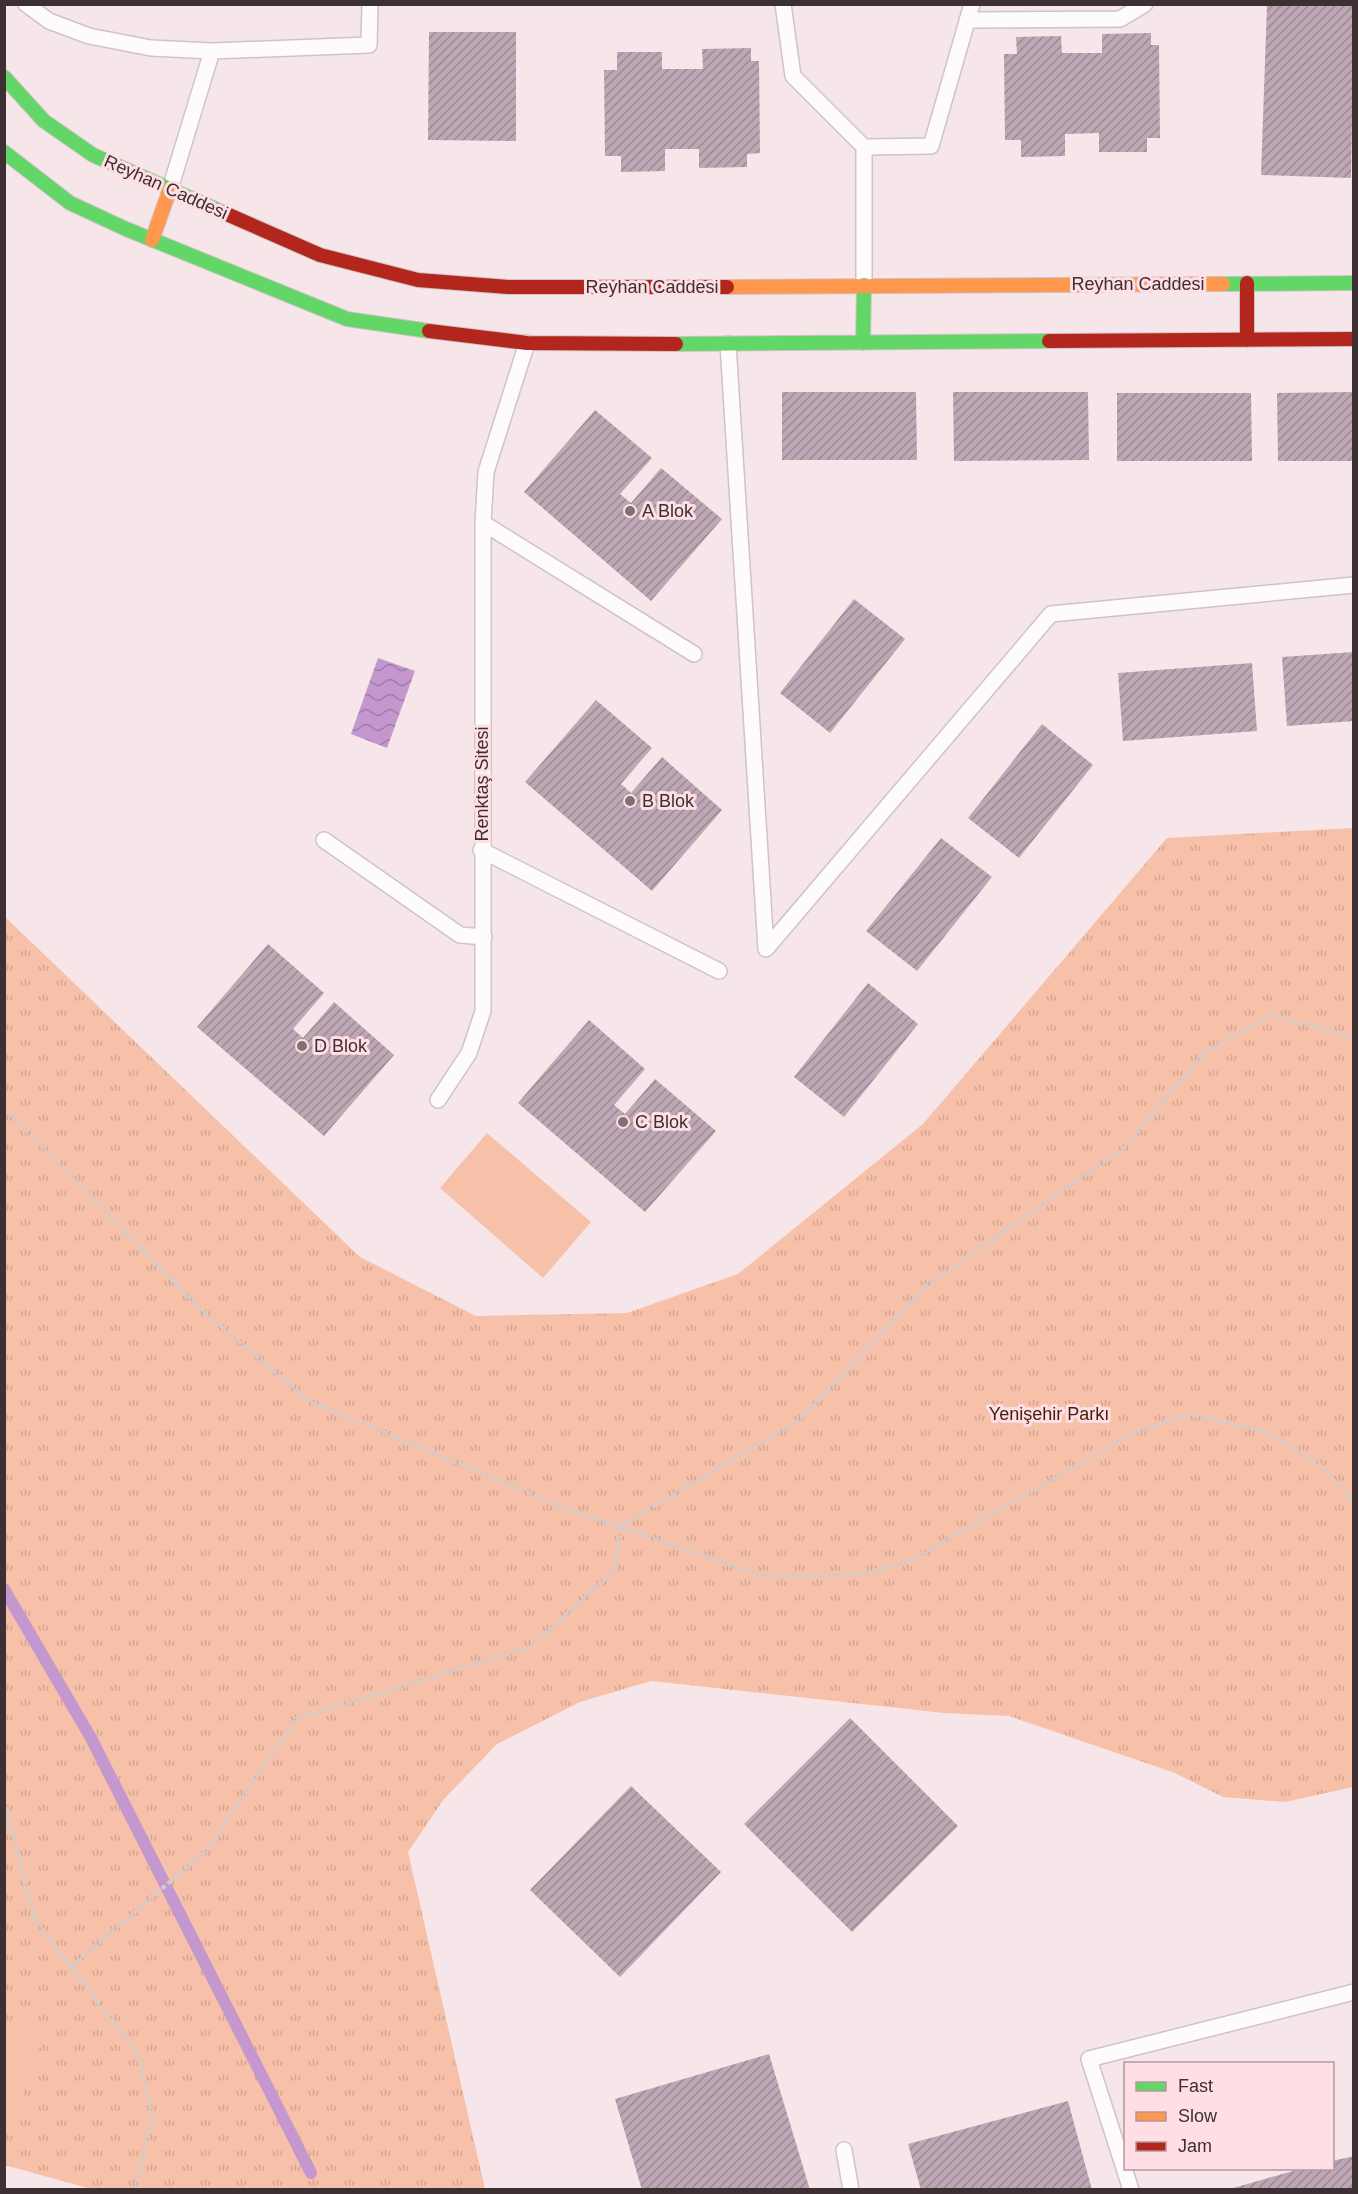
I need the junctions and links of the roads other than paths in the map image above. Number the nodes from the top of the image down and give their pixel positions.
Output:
1 (26, 4) edge
2 (370, 4) edge
3 (783, 4) edge
4 (972, 4) edge
5 (1145, 4) edge
6 (967, 20) junction
7 (212, 51) junction
8 (4, 77) edge
9 (864, 147) junction
10 (4, 152) edge
11 (170, 189) junction
12 (152, 240) junction
13 (1247, 283) junction
14 (1353, 283) edge
15 (864, 285) junction
16 (1353, 339) edge
17 (1247, 340) junction
18 (527, 343) junction
19 (863, 343) junction
20 (728, 344) junction
21 (483, 523) junction
22 (1353, 585) edge
23 (694, 654) dead end
24 (324, 840) dead end
25 (481, 850) junction
26 (484, 937) junction
27 (719, 971) dead end
28 (438, 1100) dead end
29 (1353, 1992) edge
30 (844, 2150) dead end
31 (1124, 2168) edge
32 (1125, 2170) edge
33 (851, 2190) edge
34 (1131, 2190) edge

1 - 7 lane
2 - 7 lane
3 - 9 lane
4 - 6 lane
5 - 6 lane
6 - 9 lane
7 - 11 lane
8 - 11 main road, Reyhan Caddesi
9 - 15 lane
10 - 12 main road
11 - 12 main road
11 - 15 main road, Reyhan Caddesi
12 - 18 main road
13 - 14 main road, Reyhan Caddesi
13 - 15 main road, Reyhan Caddesi
13 - 17 main road
15 - 19 main road
16 - 17 main road
17 - 19 main road
18 - 20 main road
18 - 21 lane, Renktaş Sitesi
19 - 20 main road
20 - 22 lane
21 - 23 lane
21 - 25 lane, Renktaş Sitesi
24 - 26 lane
25 - 26 lane
25 - 27 lane, Renktaş Sitesi
26 - 28 lane
29 - 31 lane
30 - 33 lane
32 - 34 lane

